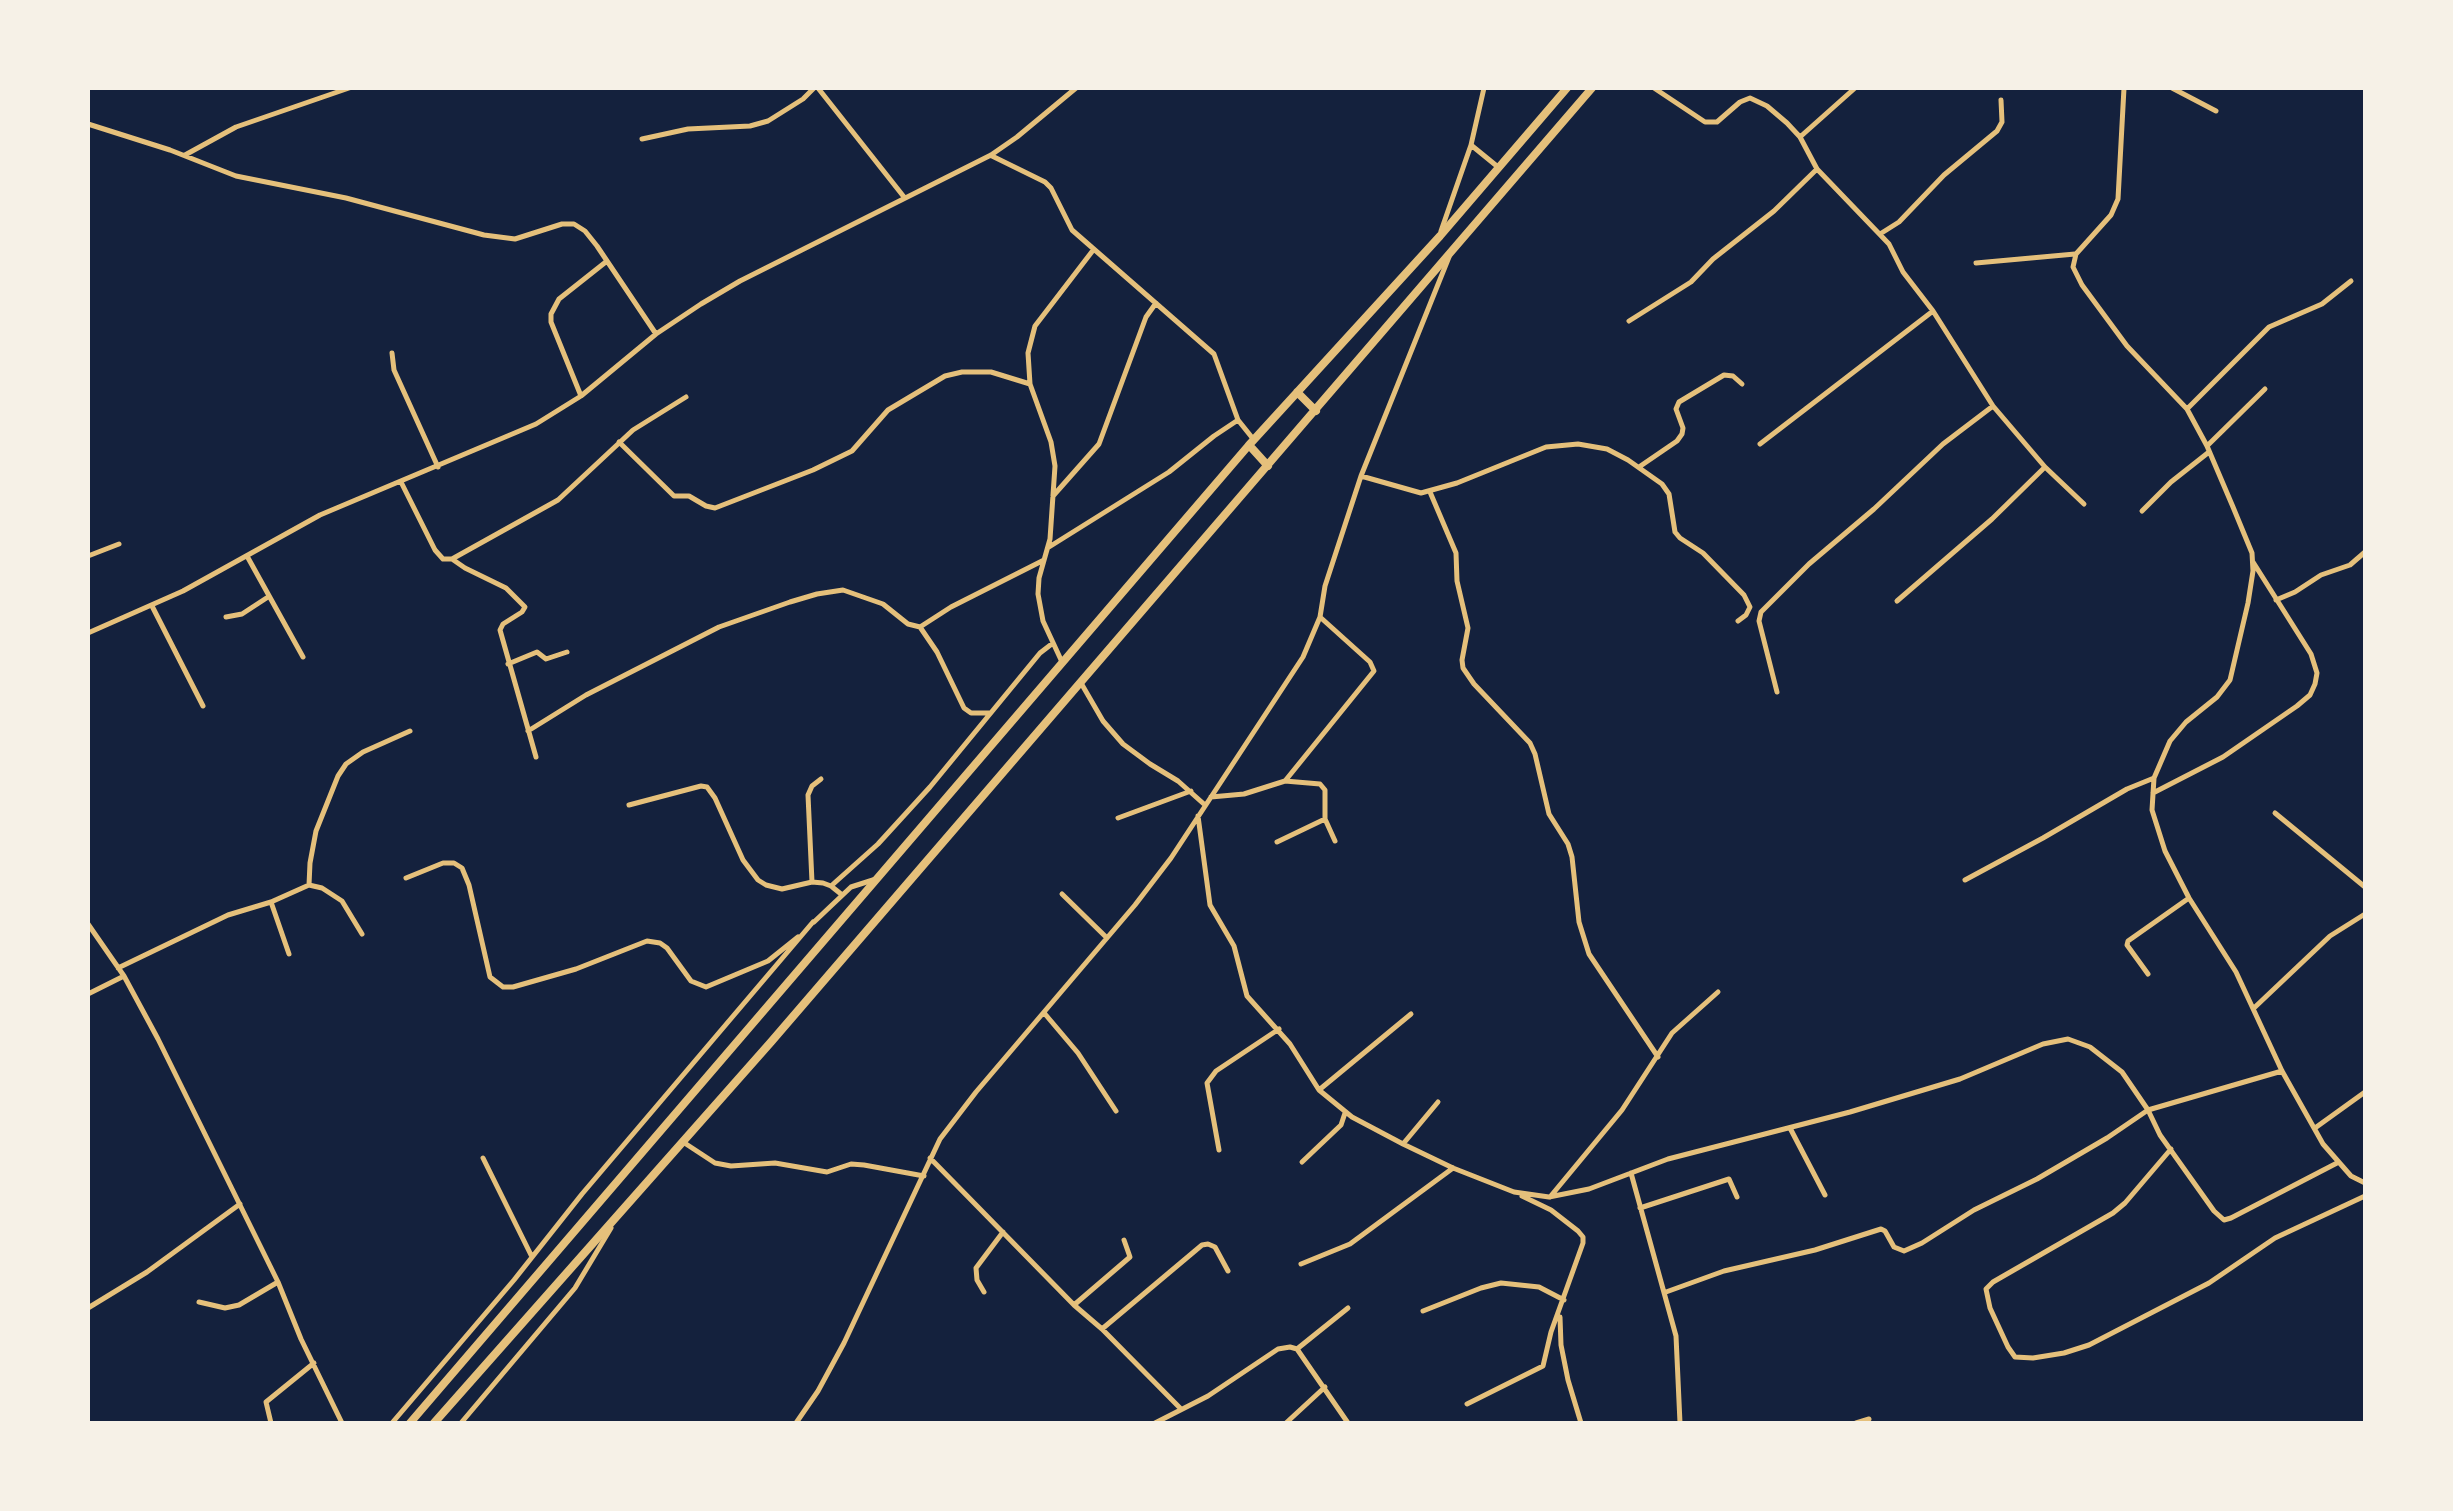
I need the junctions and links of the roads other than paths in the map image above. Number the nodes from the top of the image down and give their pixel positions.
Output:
1 (349, 88) edge
2 (816, 88) edge
3 (1076, 88) edge
4 (1484, 88) edge
5 (1592, 88) edge
6 (1654, 88) edge
7 (1855, 88) edge
8 (2124, 88) edge
9 (2172, 88) edge
10 (1564, 90) edge
11 (2001, 100) dead end
12 (2216, 111) dead end
13 (88, 124) edge
14 (1800, 137) junction
15 (642, 139) dead end
16 (1471, 145) junction
17 (184, 155) junction
18 (991, 155) junction
19 (1499, 168) junction
20 (1817, 169) junction
21 (904, 197) junction
22 (1880, 234) junction
23 (1440, 236) junction
24 (1094, 249) junction
25 (2076, 254) junction
26 (1449, 257) junction
27 (607, 261) junction
28 (1976, 263) dead end
29 (2351, 281) dead end
30 (1156, 303) junction
31 (1933, 311) junction
32 (1629, 321) dead end
33 (656, 334) junction
34 (392, 353) dead end
35 (1030, 384) junction
36 (1742, 384) dead end
37 (2265, 389) dead end
38 (1297, 392) junction
39 (581, 396) junction
40 (686, 397) dead end
41 (1993, 406) junction
42 (2187, 409) junction
43 (1316, 411) junction
44 (1238, 420) junction
45 (619, 442) junction
46 (1252, 442) junction
47 (1760, 444) dead end
48 (2208, 449) junction
49 (1268, 466) junction
50 (438, 467) junction
51 (1639, 467) junction
52 (2045, 467) junction
53 (1361, 476) junction
54 (401, 482) junction
55 (1430, 492) junction
56 (1053, 496) junction
57 (2084, 504) dead end
58 (2142, 511) dead end
59 (119, 544) dead end
60 (1048, 548) junction
61 (2365, 552) edge
62 (88, 556) edge
63 (247, 556) junction
64 (452, 559) junction
65 (1044, 560) junction
66 (2253, 562) junction
67 (268, 597) junction
68 (2276, 600) junction
69 (1897, 601) dead end
70 (152, 606) junction
71 (226, 617) dead end
72 (1320, 617) junction
73 (1738, 621) dead end
74 (920, 627) junction
75 (88, 633) edge
76 (1053, 643) junction
77 (567, 652) dead end
78 (303, 657) dead end
79 (1062, 663) junction
80 (508, 664) junction
81 (1081, 683) junction
82 (1777, 692) dead end
83 (203, 706) dead end
84 (990, 713) junction
85 (410, 731) dead end
86 (528, 731) junction
87 (536, 757) dead end
88 (2154, 778) junction
89 (821, 779) dead end
90 (1285, 781) junction
91 (1191, 791) junction
92 (2152, 794) junction
93 (1210, 797) junction
94 (629, 805) dead end
95 (1205, 805) junction
96 (2275, 813) dead end
97 (1198, 816) junction
98 (1118, 818) dead end
99 (1325, 819) junction
100 (1335, 841) dead end
101 (1277, 842) dead end
102 (406, 878) dead end
103 (877, 879) junction
104 (1965, 880) dead end
105 (812, 882) junction
106 (309, 885) junction
107 (831, 886) junction
108 (2365, 887) edge
109 (841, 894) junction
110 (1062, 894) dead end
111 (2189, 898) junction
112 (271, 902) junction
113 (2365, 914) edge
114 (813, 922) junction
115 (88, 924) edge
116 (362, 934) dead end
117 (1107, 938) junction
118 (289, 954) dead end
119 (118, 968) junction
120 (2148, 974) dead end
121 (124, 976) junction
122 (1718, 992) dead end
123 (88, 994) edge
124 (2254, 1008) junction
125 (1045, 1014) junction
126 (1411, 1014) dead end
127 (1279, 1029) junction
128 (1658, 1057) junction
129 (2282, 1071) junction
130 (1319, 1090) junction
131 (2365, 1092) edge
132 (1438, 1102) dead end
133 (2148, 1110) junction
134 (1116, 1111) dead end
135 (1345, 1112) junction
136 (1790, 1128) junction
137 (2315, 1128) junction
138 (683, 1142) junction
139 (1403, 1144) junction
140 (2171, 1149) junction
141 (1219, 1150) dead end
142 (483, 1158) dead end
143 (930, 1158) junction
144 (1302, 1162) dead end
145 (2337, 1163) junction
146 (1453, 1168) junction
147 (1631, 1173) junction
148 (924, 1176) junction
149 (2365, 1183) edge
150 (1514, 1192) junction
151 (1825, 1195) dead end
152 (2365, 1196) edge
153 (1549, 1197) junction
154 (1737, 1197) dead end
155 (240, 1204) junction
156 (1640, 1208) junction
157 (620, 1213) junction
158 (1003, 1232) junction
159 (1124, 1240) dead end
160 (533, 1258) junction
161 (1301, 1264) dead end
162 (1228, 1271) dead end
163 (278, 1282) junction
164 (984, 1292) dead end
165 (1666, 1292) junction
166 (1564, 1300) junction
167 (199, 1302) dead end
168 (1074, 1305) junction
169 (88, 1308) edge
170 (1348, 1308) dead end
171 (1561, 1308) junction
172 (1423, 1311) dead end
173 (1102, 1329) junction
174 (1297, 1349) junction
175 (314, 1363) junction
176 (1325, 1387) junction
177 (1467, 1404) dead end
178 (1181, 1409) junction
179 (1869, 1419) dead end
180 (464, 1422) edge
181 (271, 1423) edge
182 (342, 1423) edge
183 (392, 1423) edge
184 (410, 1423) edge
185 (434, 1423) edge
186 (796, 1423) edge
187 (1155, 1423) edge
188 (1286, 1423) edge
189 (1348, 1423) edge
190 (1581, 1423) edge
191 (1680, 1423) edge
192 (1856, 1423) edge

1 - 17 street
2 - 15 street
2 - 21 street
3 - 18 street
4 - 16 street
5 - 26 highway
6 - 14 street
7 - 14 street
8 - 25 street
9 - 12 street
10 - 19 highway
11 - 22 street
13 - 17 street
14 - 20 street
16 - 19 street
16 - 23 street
17 - 27 street
18 - 21 street
18 - 24 street
19 - 23 highway
20 - 22 street
20 - 32 street
21 - 33 street
22 - 31 street
23 - 38 highway
24 - 30 street
24 - 35 street
25 - 28 street
25 - 42 street
26 - 43 highway
26 - 53 street
27 - 33 street
27 - 39 street
29 - 42 street
30 - 44 street
30 - 56 street
31 - 41 street
31 - 47 street
33 - 39 street
34 - 50 street
35 - 45 street
35 - 56 street
36 - 51 street
37 - 48 street
38 - 43 highway
38 - 46 highway
39 - 50 street
40 - 45 street
41 - 52 street
41 - 82 street
42 - 48 street
43 - 49 highway
44 - 46 street
44 - 60 street
45 - 64 street
46 - 49 highway
46 - 79 highway
48 - 58 street
48 - 66 street
49 - 81 highway
50 - 54 street
51 - 55 street
51 - 73 street
52 - 57 street
52 - 69 street
53 - 55 street
53 - 72 street
54 - 63 street
54 - 64 street
55 - 128 street
56 - 60 street
59 - 62 street
60 - 65 street
61 - 68 street
63 - 67 street
63 - 70 street
64 - 80 street
65 - 74 street
65 - 76 street
66 - 68 street
66 - 88 street
67 - 71 street
67 - 78 street
68 - 92 street
70 - 75 street
70 - 83 street
72 - 90 street
72 - 93 street
74 - 84 street
74 - 86 street
76 - 79 street
76 - 84 street
77 - 80 street
79 - 103 highway
80 - 86 street
81 - 91 street
81 - 138 highway
84 - 107 street
85 - 106 street
86 - 87 street
88 - 92 street
88 - 104 street
89 - 105 street
90 - 93 street
90 - 99 street
91 - 95 street
91 - 98 street
92 - 111 street
93 - 95 street
94 - 105 street
95 - 97 street
96 - 108 street
97 - 117 street
97 - 127 street
99 - 100 street
99 - 101 street
102 - 114 street
103 - 109 street
103 - 184 highway
105 - 107 street
106 - 112 street
106 - 116 street
107 - 109 street
109 - 114 street
110 - 117 street
111 - 120 street
111 - 124 street
112 - 118 street
112 - 119 street
113 - 124 street
114 - 160 street
115 - 119 street
117 - 125 street
119 - 121 street
121 - 123 street
121 - 155 street
122 - 128 street
124 - 129 street
125 - 134 street
125 - 143 street
126 - 130 street
127 - 130 street
127 - 141 street
128 - 153 street
129 - 133 street
129 - 137 street
130 - 135 street
131 - 137 street
132 - 139 street
133 - 136 street
133 - 140 street
133 - 165 street
135 - 139 street
135 - 144 street
136 - 147 street
136 - 151 street
137 - 145 street
138 - 148 street
138 - 157 highway
139 - 146 street
140 - 145 street
140 - 152 street
142 - 160 street
143 - 148 street
143 - 158 street
145 - 149 street
146 - 150 street
146 - 161 street
147 - 153 street
147 - 156 street
148 - 186 street
150 - 153 street
150 - 166 street
154 - 156 street
155 - 163 street
155 - 169 street
156 - 165 street
157 - 180 street
157 - 185 highway
158 - 164 street
158 - 168 street
159 - 168 street
160 - 183 street
162 - 173 street
163 - 167 street
163 - 175 street
165 - 191 street
166 - 171 street
166 - 172 street
168 - 173 street
170 - 174 street
171 - 177 street
171 - 190 street
173 - 178 street
174 - 176 street
174 - 178 street
175 - 181 street
175 - 182 street
176 - 188 street
176 - 189 street
178 - 187 street
179 - 192 street

